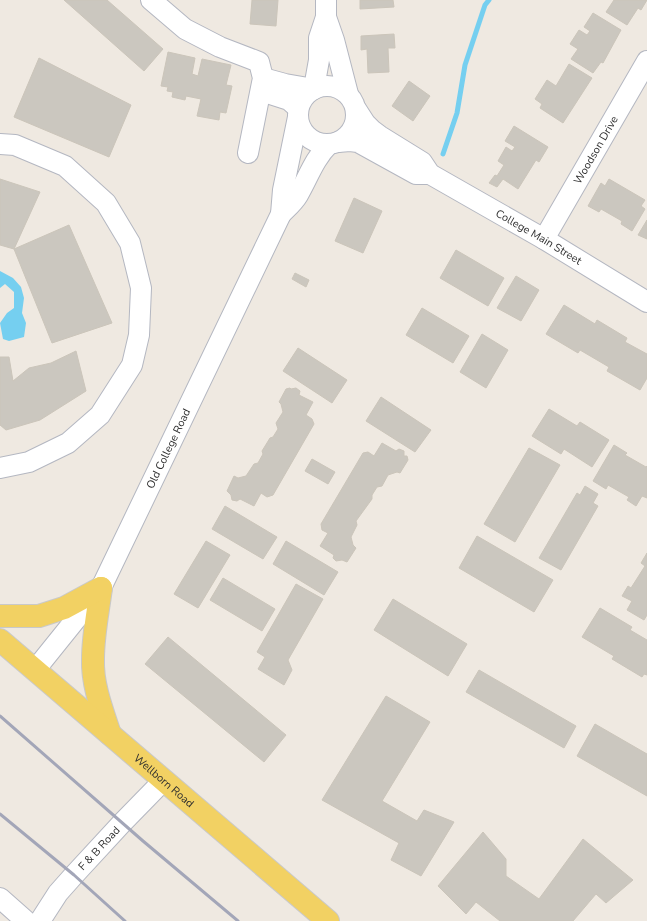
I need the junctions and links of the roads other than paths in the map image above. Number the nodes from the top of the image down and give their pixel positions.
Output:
1 (151, 0) edge
2 (326, 8) edge
3 (647, 61) edge
4 (262, 84) junction
5 (314, 89) junction
6 (352, 102) junction
7 (298, 112) junction
8 (334, 143) junction
9 (0, 144) edge
10 (248, 153) dead end
11 (430, 174) junction
12 (281, 214) junction
13 (544, 238) junction
14 (647, 302) edge
15 (0, 468) edge
16 (101, 588) junction
17 (0, 616) edge
18 (0, 640) edge
19 (35, 670) junction
20 (110, 734) junction
21 (164, 780) junction
22 (0, 898) edge
23 (26, 921) edge
24 (40, 921) edge
25 (328, 921) edge

1 - 4 street
2 - 5 street
2 - 6 street
3 - 13 street, Woodson Drive
4 - 5 street
4 - 7 street
4 - 10 street
5 - 6 street
5 - 7 street
6 - 8 street
6 - 11 street, College Main Street
7 - 8 street
7 - 12 street, Old College Road
8 - 11 street, College Main Street
8 - 12 street, Old College Road
9 - 15 street
11 - 13 street, College Main Street
12 - 16 street, Old College Road
13 - 14 street, College Main Street
16 - 17 main road
16 - 19 street, Old College Road
16 - 20 main road
18 - 19 main road, Wellborn Road
19 - 20 main road, Wellborn Road
20 - 21 main road, Wellborn Road
21 - 24 street, F & B Road
21 - 25 main road, Wellborn Road
22 - 23 street

